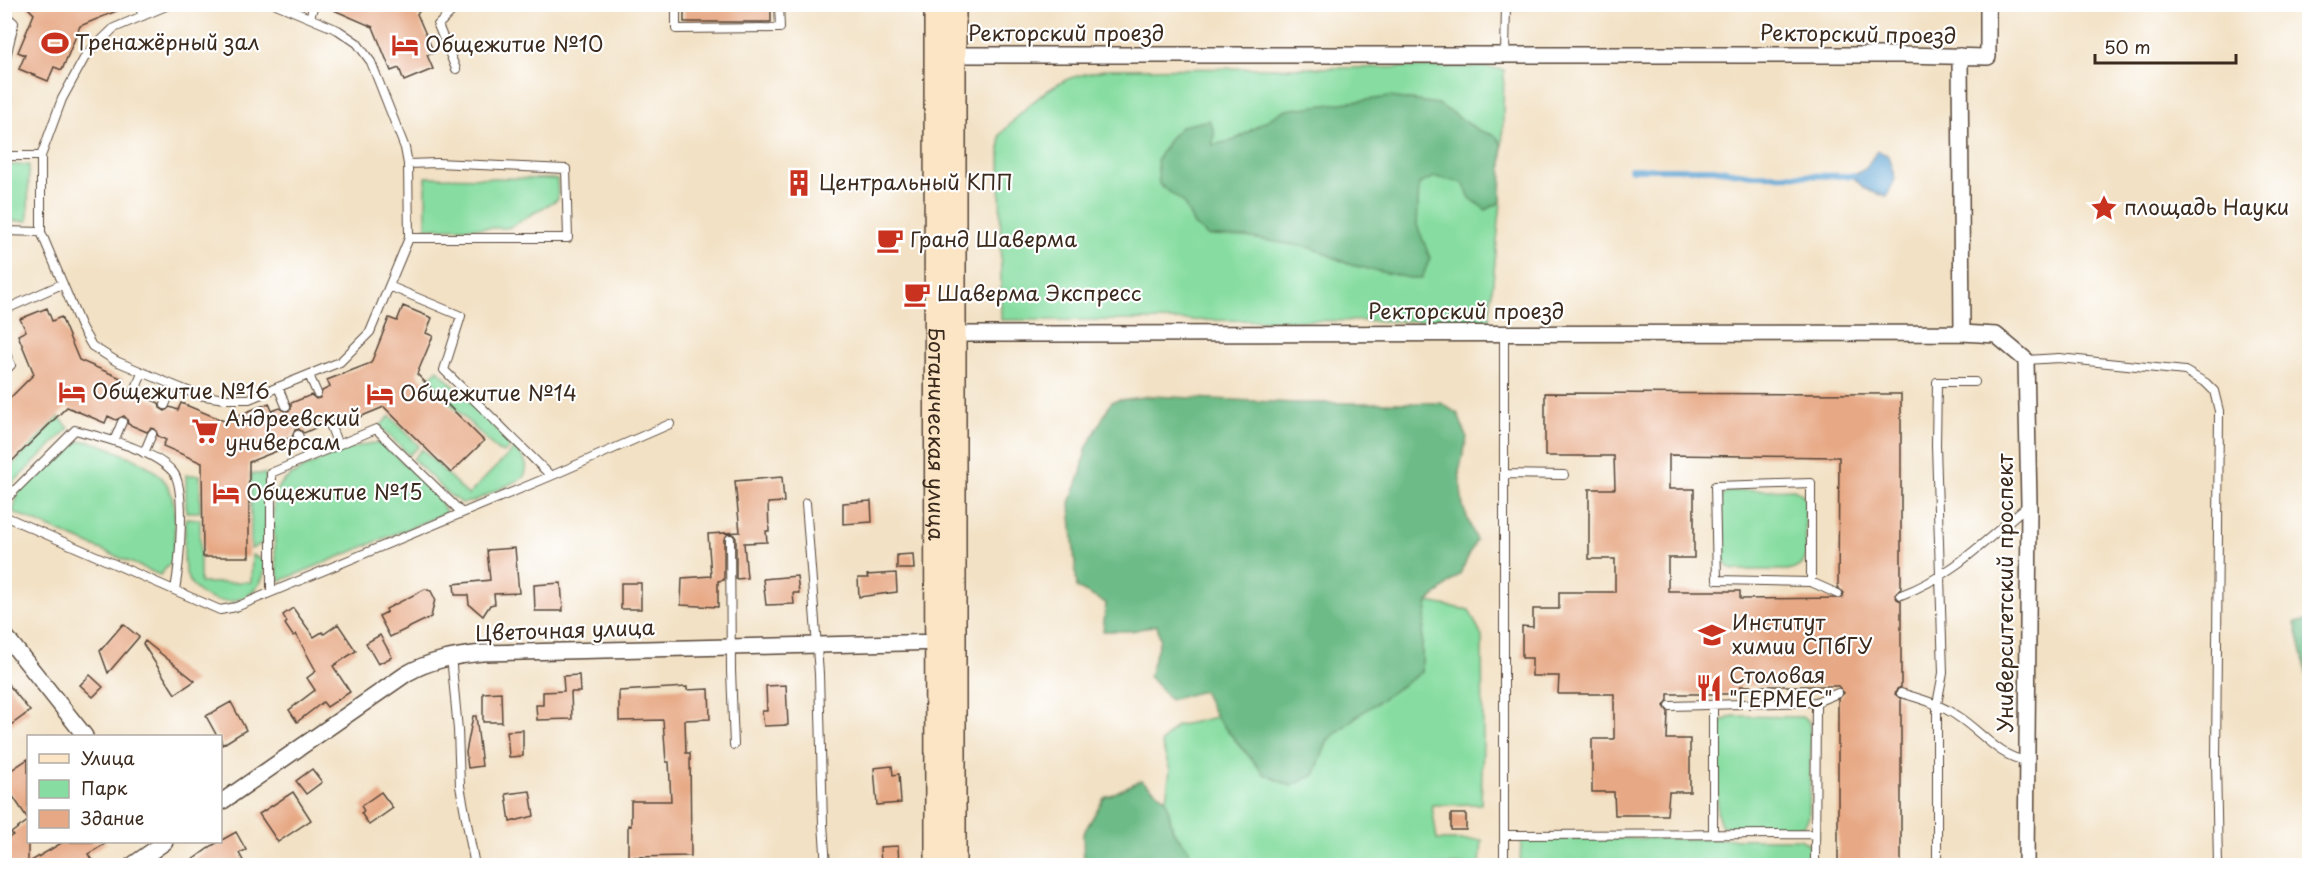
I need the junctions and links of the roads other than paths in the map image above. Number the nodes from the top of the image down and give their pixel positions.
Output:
1 (138, 4) edge
2 (171, 4) edge
3 (315, 4) edge
4 (459, 4) edge
5 (676, 4) edge
6 (779, 4) edge
7 (935, 4) edge
8 (955, 4) edge
9 (1506, 4) edge
10 (1988, 4) edge
11 (277, 5) edge
12 (4, 14) edge
13 (143, 16) junction
14 (310, 18) junction
15 (946, 55) junction
16 (1505, 55) junction
17 (1960, 56) junction
18 (4, 66) edge
19 (456, 69) dead end
20 (4, 156) edge
21 (41, 156) junction
22 (408, 164) junction
23 (4, 231) edge
24 (41, 232) junction
25 (409, 238) junction
26 (62, 284) junction
27 (389, 285) junction
28 (4, 310) edge
29 (1504, 333) junction
30 (1962, 333) junction
31 (946, 334) junction
32 (4, 349) edge
33 (2026, 360) junction
34 (4, 372) edge
35 (142, 373) junction
36 (309, 375) junction
37 (1975, 382) dead end
38 (173, 386) junction
39 (278, 387) junction
40 (134, 393) dead end
41 (317, 393) dead end
42 (165, 405) dead end
43 (286, 406) dead end
44 (122, 422) dead end
45 (329, 422) dead end
46 (670, 424) dead end
47 (152, 434) dead end
48 (298, 435) dead end
49 (114, 441) junction
50 (338, 445) junction
51 (144, 453) junction
52 (308, 457) junction
53 (1504, 474) junction
54 (1564, 475) dead end
55 (551, 476) junction
56 (4, 501) edge
57 (806, 503) dead end
58 (2029, 504) junction
59 (462, 513) junction
60 (4, 516) edge
61 (730, 539) dead end
62 (1941, 575) junction
63 (1811, 582) junction
64 (175, 590) junction
65 (271, 592) junction
66 (1838, 594) dead end
67 (1901, 594) dead end
68 (4, 634) edge
69 (946, 642) junction
70 (818, 646) junction
71 (732, 648) junction
72 (451, 656) junction
73 (1838, 693) dead end
74 (1901, 693) dead end
75 (1816, 702) junction
76 (1937, 704) junction
77 (1670, 706) dead end
78 (1713, 706) junction
79 (84, 735) edge
80 (734, 745) dead end
81 (2027, 761) junction
82 (222, 802) edge
83 (1713, 833) junction
84 (1815, 834) junction
85 (1503, 835) junction
86 (475, 866) edge
87 (826, 866) edge
88 (936, 866) edge
89 (956, 866) edge
90 (1503, 866) edge
91 (1815, 866) edge
92 (1937, 866) edge
93 (2026, 866) edge
94 (2218, 866) edge

1 - 13 lane
2 - 13 lane
3 - 14 lane
4 - 19 lane
5 - 6 lane
7 - 15 street, Ботаническая улица
8 - 15 street, Ботаническая улица
9 - 16 lane
10 - 17 street, Ректорский проезд
11 - 14 lane
12 - 18 lane
13 - 21 lane
14 - 22 lane
15 - 16 street, Ректорский проезд
15 - 31 street, Ботаническая улица
16 - 17 street, Ректорский проезд
17 - 30 street
20 - 21 lane
21 - 24 lane
22 - 25 lane
22 - 25 lane
23 - 24 lane
24 - 26 lane
25 - 27 lane
26 - 28 lane
26 - 35 lane
27 - 36 lane
27 - 55 lane
29 - 30 street, Ректорский проезд
29 - 31 street, Ректорский проезд
29 - 53 lane
30 - 33 street, Ректорский проезд
31 - 69 street, Ботаническая улица
32 - 34 lane
33 - 58 street, Университетский проспект
33 - 94 lane
35 - 38 lane
35 - 40 lane
36 - 39 lane
36 - 41 lane
37 - 62 lane
38 - 39 lane
38 - 42 lane
39 - 43 lane
44 - 49 lane
45 - 50 lane
46 - 55 lane
47 - 51 lane
48 - 52 lane
49 - 51 lane
49 - 56 lane
50 - 52 lane
50 - 59 lane
51 - 64 lane
52 - 65 lane
53 - 54 lane
53 - 85 lane
55 - 59 lane
57 - 70 lane
58 - 62 lane
58 - 81 street, Университетский проспект
59 - 65 lane
60 - 64 lane
61 - 71 lane
62 - 67 lane
62 - 76 lane
63 - 63 lane
63 - 66 lane
64 - 65 lane
68 - 79 street
69 - 70 street, Цветочная улица
69 - 88 street, Ботаническая улица
69 - 89 street, Ботаническая улица
70 - 71 street, Цветочная улица
70 - 87 lane
71 - 72 street, Цветочная улица
71 - 80 lane
72 - 82 street, Цветочная улица
72 - 86 lane
73 - 75 lane
74 - 76 lane
75 - 78 lane
75 - 84 lane
76 - 81 lane
76 - 92 lane
77 - 78 lane
78 - 83 lane
81 - 93 street, Университетский проспект
83 - 84 lane
83 - 85 lane
84 - 91 lane
85 - 90 lane

